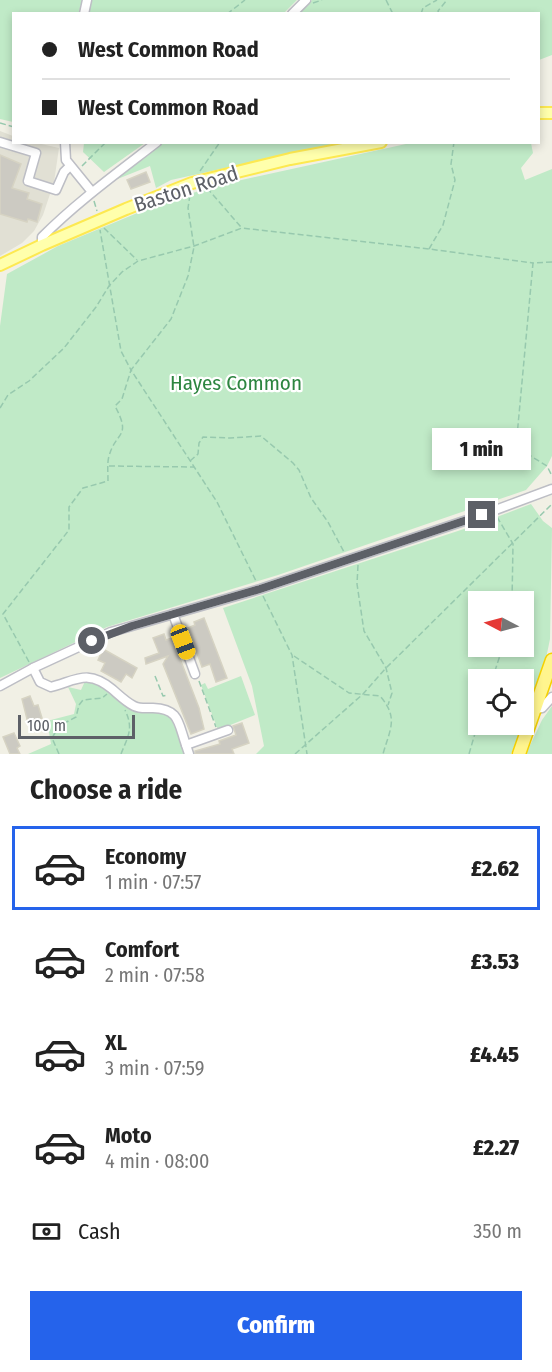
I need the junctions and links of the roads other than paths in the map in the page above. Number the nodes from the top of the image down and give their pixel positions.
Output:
1 (306, 0) edge
2 (294, 12) edge
3 (0, 142) edge
4 (64, 144) edge
5 (154, 144) edge
6 (370, 144) edge
7 (72, 170) junction
8 (92, 192) junction
9 (42, 245) junction
10 (0, 265) edge
11 (552, 489) edge
12 (173, 614) junction
13 (552, 660) edge
14 (33, 668) junction
15 (195, 674) road end
16 (0, 686) edge
17 (552, 697) edge
18 (536, 709) junction
19 (228, 730) dead end
20 (186, 745) junction
21 (189, 754) edge
22 (519, 754) edge

1 - 2 street
3 - 7 street
4 - 7 street
5 - 8 street
6 - 9 main road, Baston Road
7 - 8 street
8 - 9 street
9 - 10 main road, Baston Road
11 - 12 street
12 - 14 street
12 - 15 street
13 - 18 highway
14 - 16 street
14 - 20 street
17 - 18 street
18 - 22 highway
19 - 20 street
20 - 21 street

